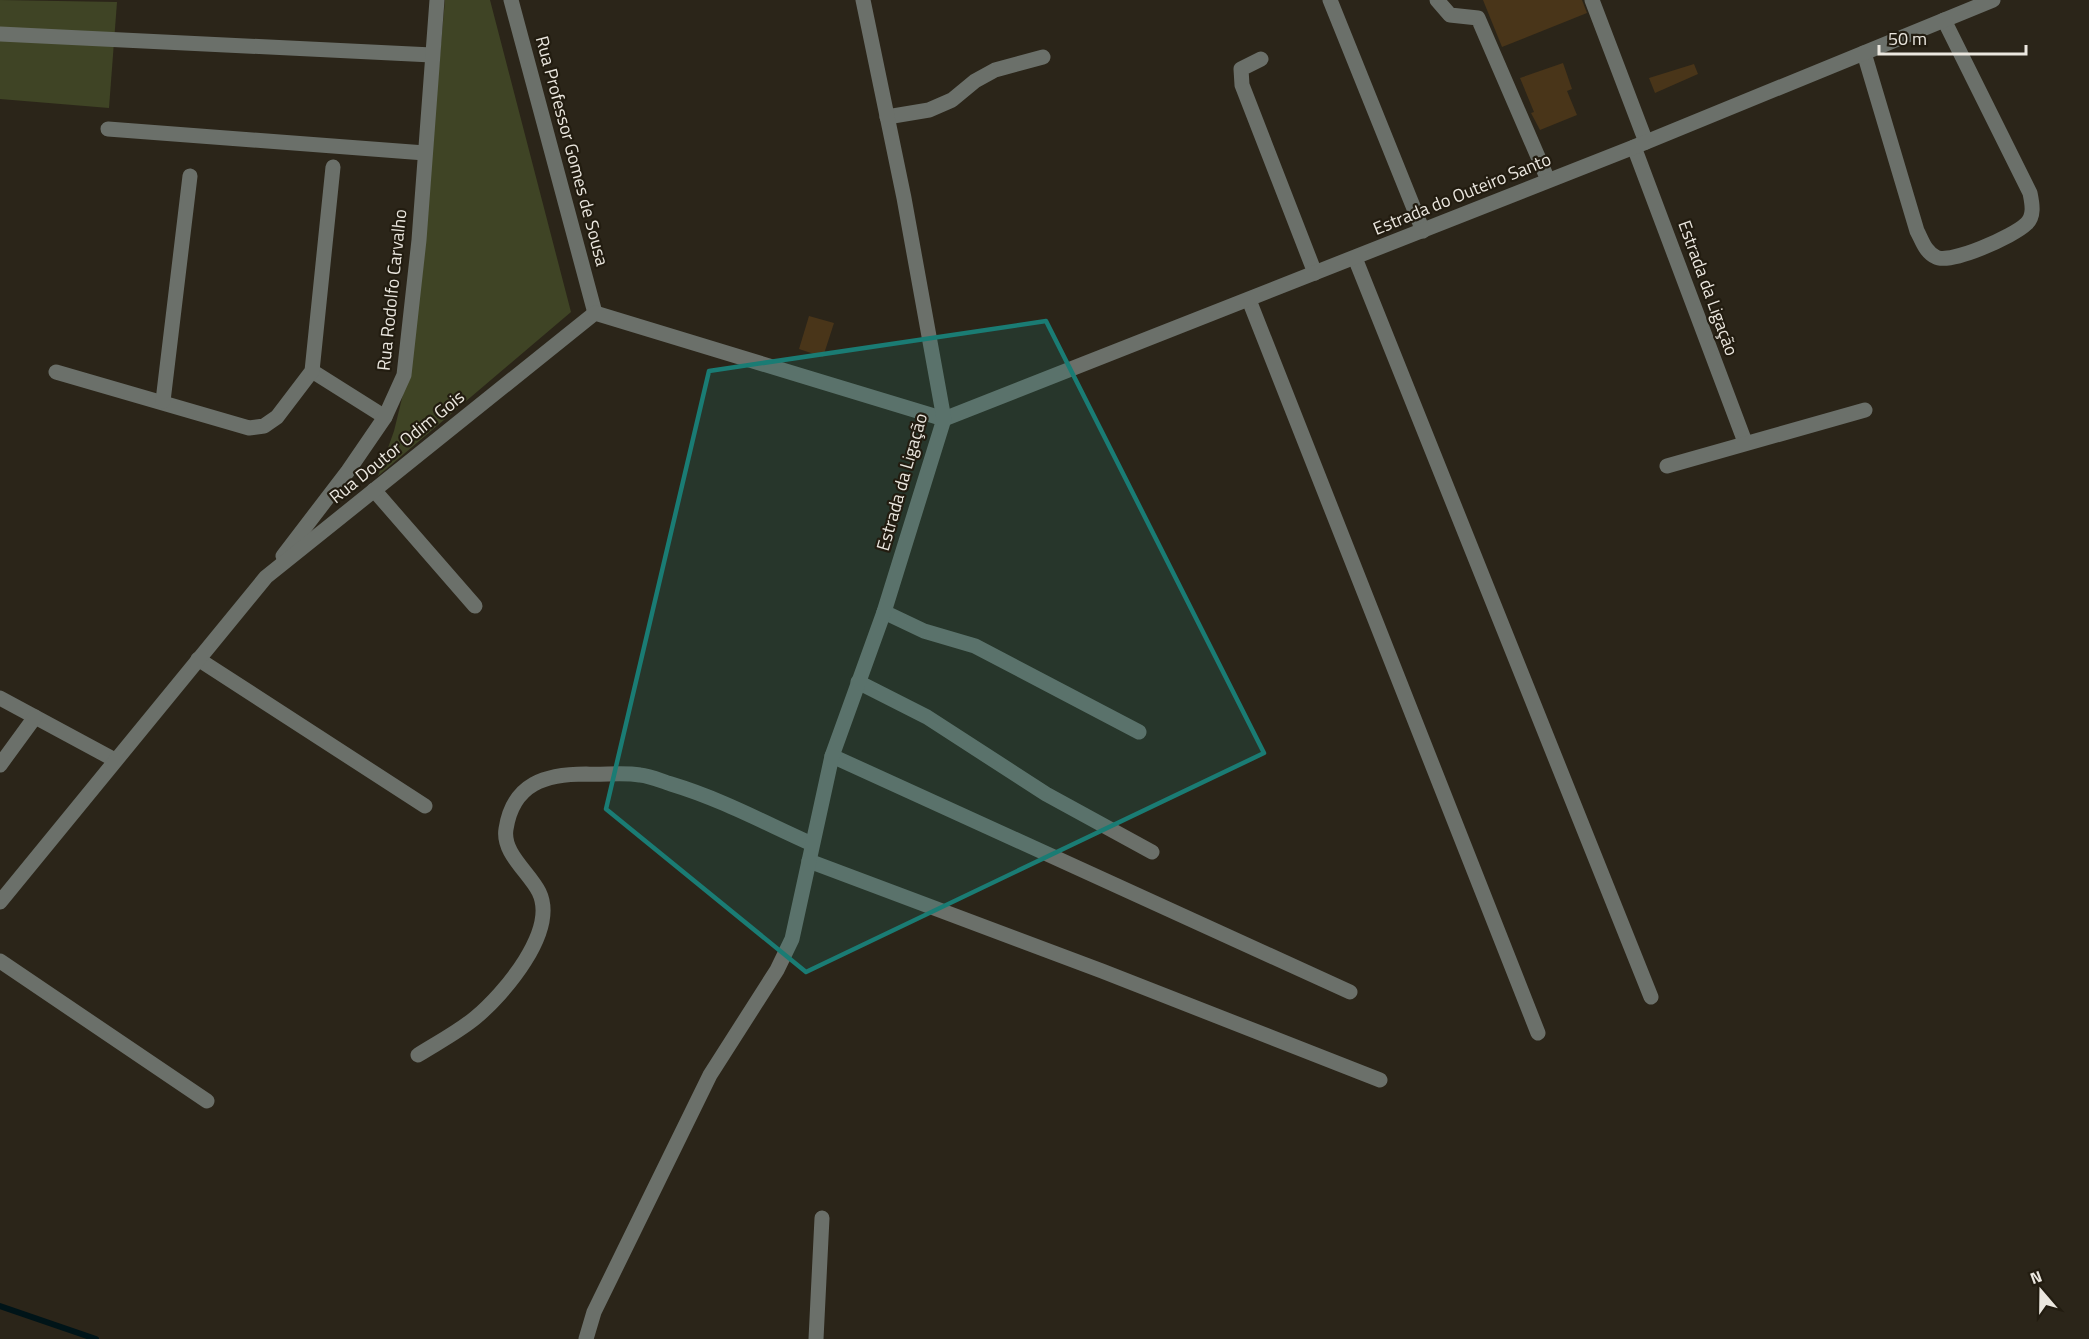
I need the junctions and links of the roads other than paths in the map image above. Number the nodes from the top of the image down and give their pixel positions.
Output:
1 (437, 0) edge
2 (511, 0) edge
3 (863, 0) edge
4 (1330, 0) edge
5 (1437, 0) edge
6 (1592, 0) edge
7 (1993, 0) edge
8 (1944, 20) junction
9 (0, 34) edge
10 (1864, 53) junction
11 (432, 55) junction
12 (1043, 57) dead end
13 (1261, 59) dead end
14 (887, 117) junction
15 (108, 129) dead end
16 (1640, 145) junction
17 (424, 153) junction
18 (333, 167) dead end
19 (190, 176) dead end
20 (1548, 180) junction
21 (1423, 231) junction
22 (1355, 258) junction
23 (1315, 273) junction
24 (1249, 300) junction
25 (595, 313) junction
26 (312, 371) junction
27 (56, 372) dead end
28 (162, 400) junction
29 (1865, 410) dead end
30 (385, 417) junction
31 (944, 419) junction
32 (1745, 442) junction
33 (1667, 466) dead end
34 (374, 490) junction
35 (266, 577) junction
36 (475, 606) dead end
37 (884, 612) junction
38 (198, 659) junction
39 (858, 682) junction
40 (0, 698) edge
41 (35, 717) junction
42 (1139, 732) dead end
43 (832, 756) junction
44 (115, 760) junction
45 (0, 765) edge
46 (425, 806) dead end
47 (812, 844) junction
48 (1152, 852) dead end
49 (808, 861) junction
50 (0, 902) edge
51 (0, 961) edge
52 (1350, 992) dead end
53 (1651, 997) dead end
54 (1538, 1033) dead end
55 (418, 1055) dead end
56 (1380, 1080) dead end
57 (207, 1101) dead end
58 (822, 1218) dead end
59 (586, 1339) edge
60 (816, 1339) edge

1 - 11 street, Rua Rodolfo Carvalho
2 - 25 street, Rua Professor Gomes de Sousa
3 - 14 street, Estrada da Ligação
4 - 21 street
5 - 20 street
6 - 16 street, Estrada da Ligação
7 - 8 street, Estrada do Outeiro Santo
8 - 10 street, Estrada do Outeiro Santo
8 - 10 street
9 - 11 street
10 - 16 street, Estrada do Outeiro Santo
11 - 17 street, Rua Rodolfo Carvalho
12 - 14 street
13 - 23 street
14 - 31 street, Estrada da Ligação
15 - 17 street
16 - 20 street, Estrada do Outeiro Santo
16 - 32 street, Estrada da Ligação
17 - 30 street, Rua Rodolfo Carvalho
18 - 26 street
19 - 28 street
20 - 21 street, Estrada do Outeiro Santo
21 - 22 street, Estrada do Outeiro Santo
22 - 23 street, Estrada do Outeiro Santo
22 - 53 street
23 - 24 street, Estrada do Outeiro Santo
24 - 31 street, Estrada do Outeiro Santo
24 - 54 street
25 - 31 street
25 - 34 street, Rua Doutor Odim Gois
26 - 28 street
26 - 30 street
27 - 28 street
29 - 32 street
30 - 35 street, Rua Rodolfo Carvalho
31 - 37 street, Estrada da Ligação
32 - 33 street
34 - 35 street, Rua Doutor Odim Gois
34 - 36 street
35 - 38 street, Rua Doutor Odim Gois
37 - 39 street, Estrada da Ligação
37 - 42 street
38 - 44 street, Rua Doutor Odim Gois
38 - 46 street
39 - 43 street, Estrada da Ligação
39 - 48 street
40 - 41 street
41 - 44 street
41 - 45 street
43 - 47 street, Estrada da Ligação
43 - 52 street
44 - 50 street, Rua Doutor Odim Gois
47 - 49 street, Estrada da Ligação
47 - 55 street
49 - 56 street
49 - 59 street, Estrada da Ligação
51 - 57 street
58 - 60 street

